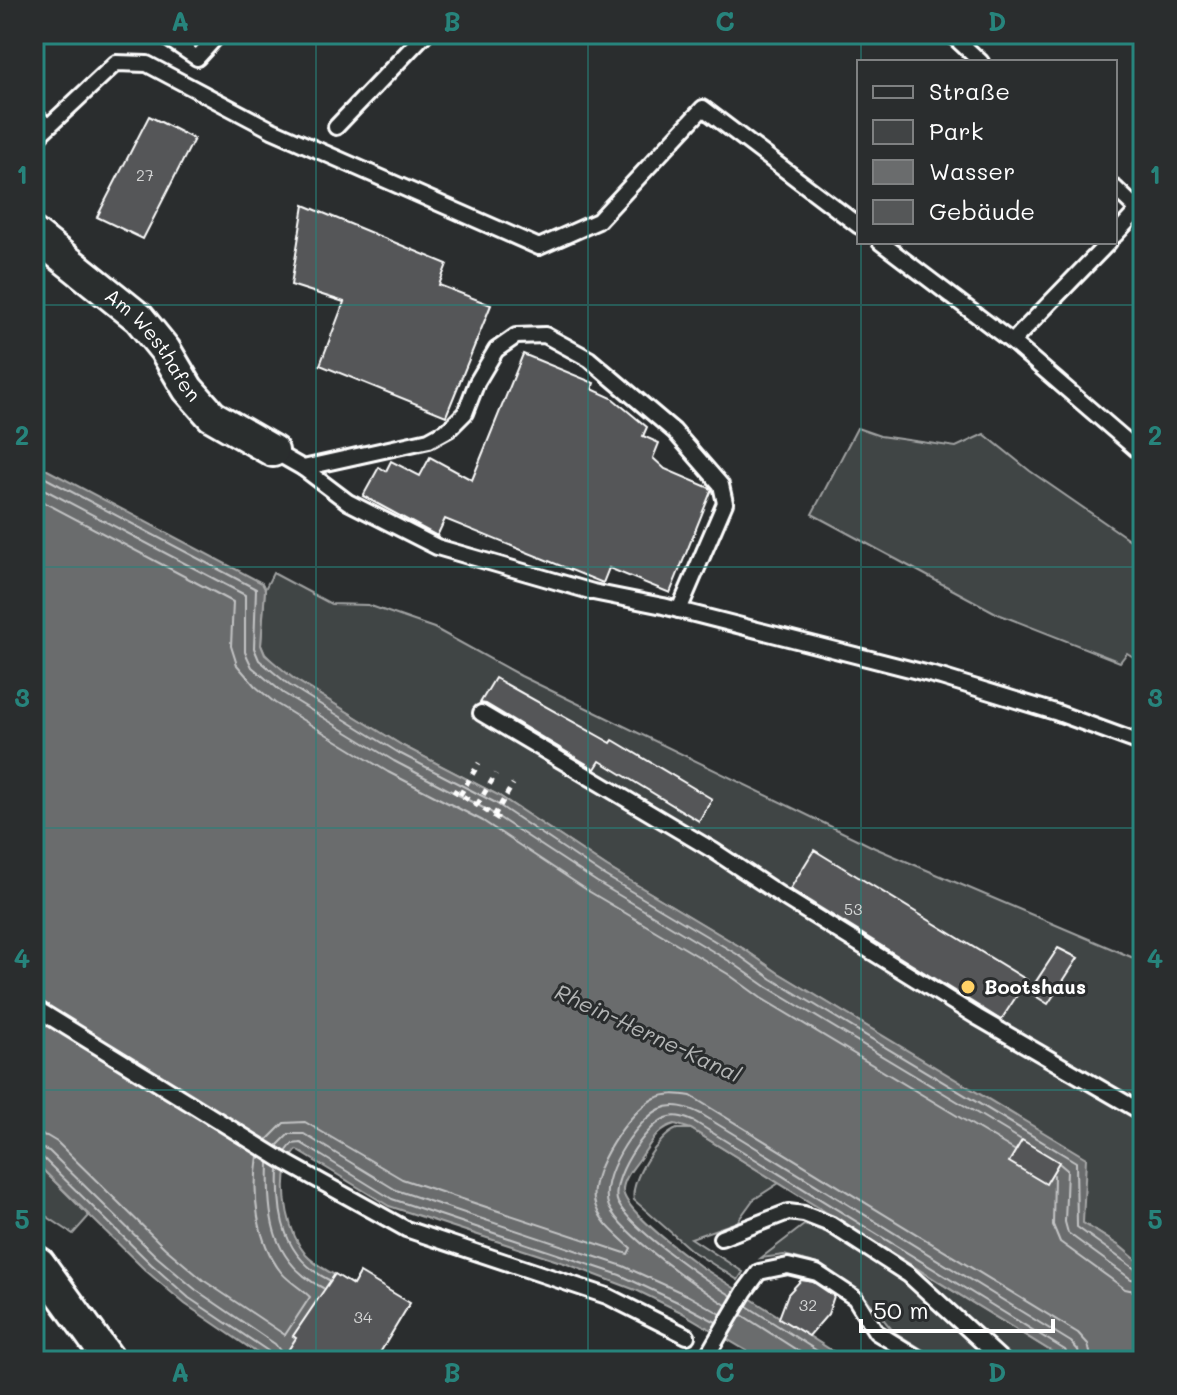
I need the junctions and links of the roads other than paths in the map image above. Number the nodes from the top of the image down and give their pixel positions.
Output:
1 (161, 34) edge
2 (219, 34) edge
3 (425, 34) edge
4 (951, 34) edge
5 (979, 60) edge
6 (34, 114) edge
7 (47, 126) junction
8 (336, 127) dead end
9 (34, 140) edge
10 (1117, 190) edge
11 (1141, 213) edge
12 (857, 224) edge
13 (1117, 233) edge
14 (34, 234) edge
15 (883, 244) edge
16 (1107, 244) edge
17 (1012, 342) junction
18 (273, 451) joint
19 (1143, 455) edge
20 (303, 468) junction
21 (679, 610) junction
22 (481, 713) dead end
23 (1143, 744) edge
24 (34, 1007) edge
25 (1143, 1113) edge
26 (721, 1238) dead end
27 (34, 1260) edge
28 (687, 1336) dead end
29 (110, 1361) edge
30 (704, 1361) edge
31 (923, 1361) edge
32 (1003, 1361) edge

1 - 2 lane
3 - 8 lane
4 - 5 lane
6 - 7 lane
7 - 9 lane
7 - 12 lane
10 - 11 lane
11 - 13 lane
14 - 18 street, Am Westhafen
15 - 17 lane
16 - 17 lane
17 - 19 lane
18 - 20 lane
20 - 21 lane
20 - 21 lane
21 - 23 lane
22 - 25 lane
24 - 28 lane
26 - 32 lane
27 - 29 street
30 - 31 lane

